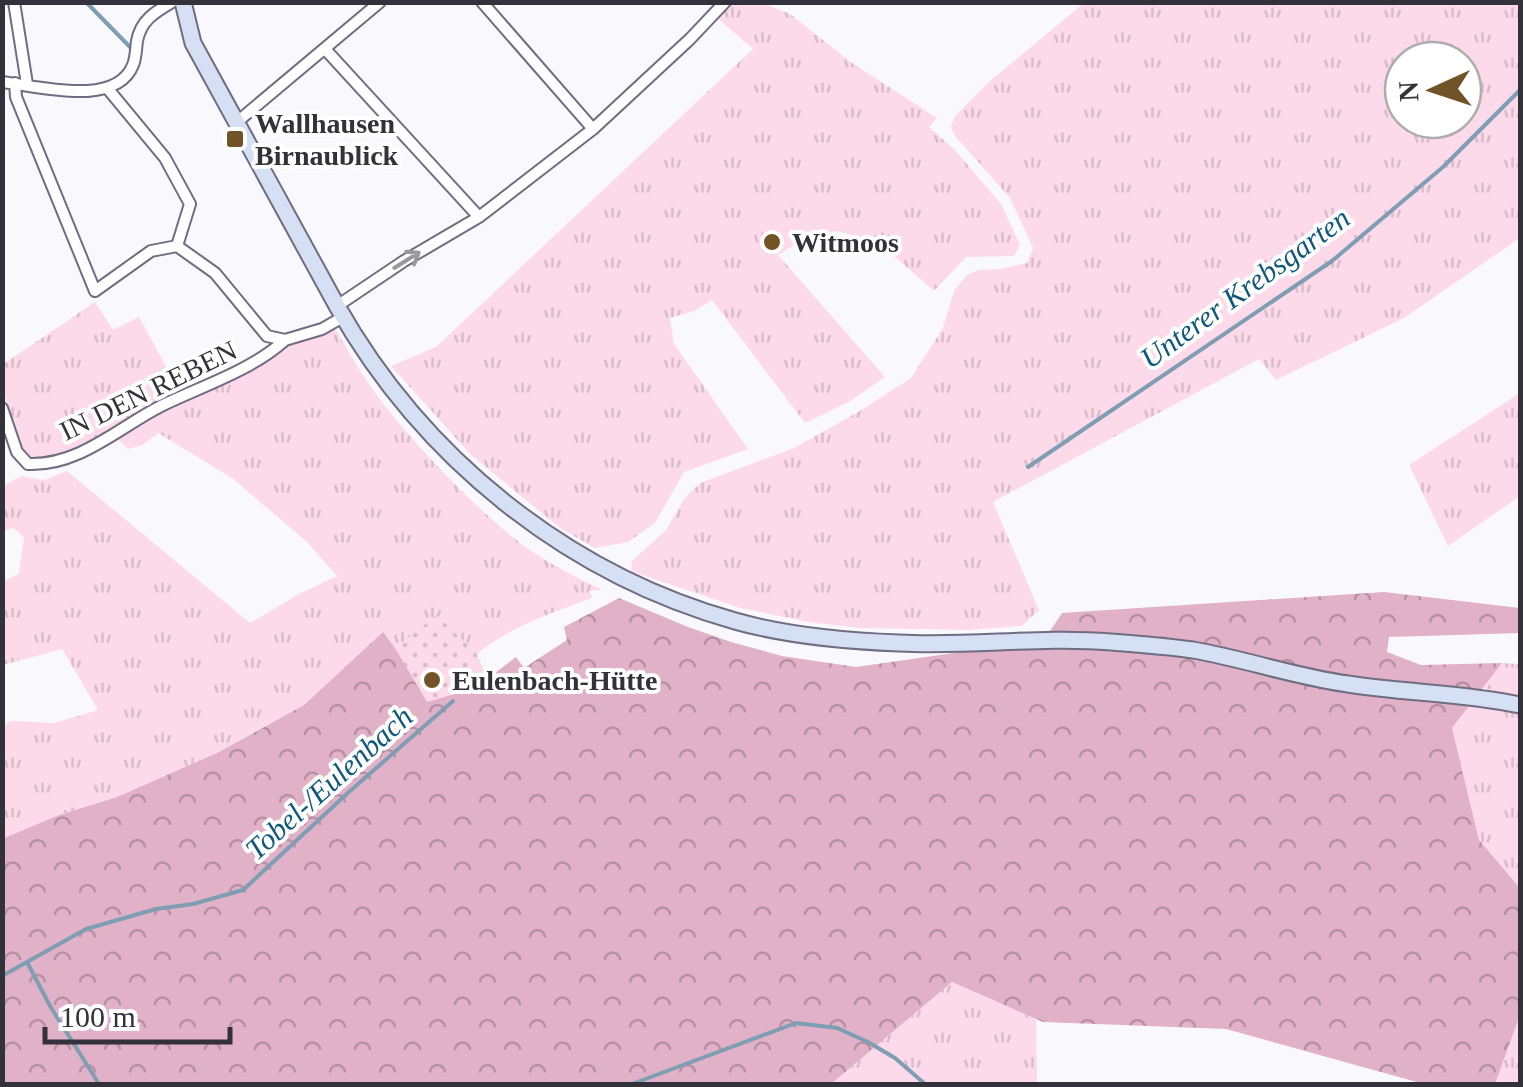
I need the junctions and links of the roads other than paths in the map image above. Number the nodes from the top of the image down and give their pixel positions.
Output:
1 (14, 2) edge
2 (172, 2) edge
3 (182, 2) edge
4 (482, 2) edge
5 (725, 2) edge
6 (377, 4) edge
7 (325, 49) junction
8 (15, 83) edge
9 (108, 88) junction
10 (238, 122) junction
11 (593, 128) junction
12 (478, 217) junction
13 (177, 246) junction
14 (340, 312) junction
15 (284, 340) junction
16 (2, 408) edge
17 (1520, 705) edge

1 - 8 street
2 - 9 street
3 - 10 main road
4 - 11 street
5 - 11 street, IN DEN REBEN
6 - 7 street
7 - 10 street
7 - 12 street
8 - 9 street
8 - 13 street
9 - 13 street
10 - 14 main road
11 - 12 street, IN DEN REBEN
14 -> 12 street, IN DEN REBEN
13 - 15 street
14 - 15 street, IN DEN REBEN
14 - 17 main road
15 - 16 street, IN DEN REBEN

